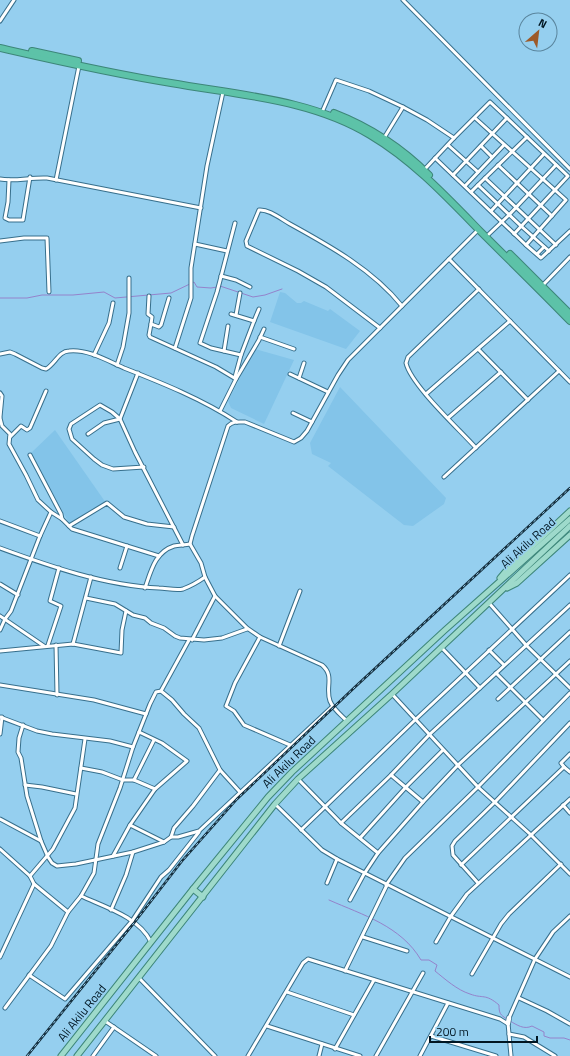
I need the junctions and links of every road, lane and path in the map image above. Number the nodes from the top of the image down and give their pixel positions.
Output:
1 (14, 0) edge
2 (403, 0) edge
3 (0, 21) edge
4 (0, 44) edge
5 (0, 48) edge
6 (79, 66) junction
7 (223, 92) junction
8 (403, 107) junction
9 (323, 110) junction
10 (475, 118) junction
11 (507, 118) junction
12 (492, 134) junction
13 (527, 137) junction
14 (384, 138) junction
15 (454, 138) junction
16 (504, 144) junction
17 (448, 145) junction
18 (481, 146) junction
19 (512, 151) junction
20 (544, 154) junction
21 (492, 157) junction
22 (435, 158) junction
23 (489, 160) junction
24 (466, 161) junction
25 (556, 165) junction
26 (497, 166) junction
27 (530, 168) junction
28 (570, 169) edge
29 (424, 170) junction
30 (478, 172) junction
31 (453, 175) junction
32 (30, 178) junction
33 (485, 178) junction
34 (0, 179) edge
35 (543, 179) junction
36 (9, 180) junction
37 (56, 180) junction
38 (517, 183) junction
39 (478, 185) junction
40 (465, 186) junction
41 (555, 190) junction
42 (471, 192) junction
43 (529, 194) junction
44 (504, 196) junction
45 (497, 204) junction
46 (541, 205) junction
47 (201, 208) junction
48 (516, 208) junction
49 (491, 211) junction
50 (509, 215) junction
51 (552, 216) junction
52 (527, 219) junction
53 (502, 222) junction
54 (235, 223) dead end
55 (521, 226) junction
56 (478, 229) junction
57 (540, 230) junction
58 (570, 231) edge
59 (489, 234) junction
60 (514, 234) junction
61 (533, 237) junction
62 (0, 241) edge
63 (195, 244) junction
64 (526, 245) junction
65 (556, 245) junction
66 (544, 247) junction
67 (227, 251) junction
68 (549, 251) junction
69 (537, 254) junction
70 (570, 257) edge
71 (448, 259) junction
72 (222, 276) junction
73 (129, 278) dead end
74 (542, 286) junction
75 (250, 287) dead end
76 (479, 289) junction
77 (49, 292) dead end
78 (240, 293) dead end
79 (149, 296) dead end
80 (169, 298) dead end
81 (113, 303) dead end
82 (402, 306) junction
83 (259, 309) dead end
84 (231, 314) dead end
85 (570, 314) edge
86 (236, 316) junction
87 (254, 321) junction
88 (510, 321) junction
89 (570, 321) edge
90 (151, 324) junction
91 (228, 326) dead end
92 (380, 328) junction
93 (264, 329) dead end
94 (260, 337) junction
95 (175, 348) junction
96 (294, 349) dead end
97 (478, 349) junction
98 (224, 350) junction
99 (0, 354) edge
100 (94, 355) junction
101 (241, 355) junction
102 (304, 363) dead end
103 (117, 365) junction
104 (559, 371) junction
105 (500, 372) junction
106 (138, 373) junction
107 (290, 374) dead end
108 (236, 378) junction
109 (300, 378) junction
110 (570, 382) edge
111 (46, 391) dead end
112 (328, 392) junction
113 (0, 393) edge
114 (426, 394) junction
115 (528, 400) junction
116 (220, 411) junction
117 (293, 413) dead end
118 (0, 418) edge
119 (448, 418) junction
120 (120, 419) junction
121 (237, 422) junction
122 (312, 422) junction
123 (88, 434) dead end
124 (10, 437) junction
125 (476, 448) junction
126 (30, 455) dead end
127 (144, 467) junction
128 (444, 478) dead end
129 (570, 511) edge
130 (51, 512) junction
131 (62, 519) junction
132 (570, 519) edge
133 (0, 521) edge
134 (69, 526) junction
135 (570, 526) edge
136 (174, 527) junction
137 (570, 535) edge
138 (40, 536) junction
139 (190, 544) junction
140 (183, 545) junction
141 (127, 546) junction
142 (0, 548) edge
143 (159, 556) junction
144 (31, 560) junction
145 (59, 568) junction
146 (120, 568) dead end
147 (570, 575) edge
148 (91, 577) junction
149 (205, 578) junction
150 (0, 584) edge
151 (496, 584) junction
152 (145, 588) junction
153 (503, 590) junction
154 (300, 591) dead end
155 (18, 595) junction
156 (215, 596) junction
157 (86, 598) junction
158 (489, 603) junction
159 (570, 605) edge
160 (126, 611) junction
161 (0, 616) edge
162 (5, 619) junction
163 (247, 628) junction
164 (512, 629) junction
165 (0, 630) edge
166 (570, 632) edge
167 (260, 637) junction
168 (190, 640) junction
169 (73, 644) junction
170 (56, 645) junction
171 (526, 645) junction
172 (46, 646) junction
173 (279, 646) junction
174 (441, 647) junction
175 (490, 650) junction
176 (0, 651) edge
177 (541, 660) junction
178 (570, 661) edge
179 (504, 665) junction
180 (466, 673) junction
181 (496, 673) junction
182 (556, 675) junction
183 (0, 685) edge
184 (480, 688) junction
185 (510, 688) junction
186 (570, 688) edge
187 (161, 691) junction
188 (570, 693) edge
189 (392, 694) junction
190 (57, 696) junction
191 (498, 699) dead end
192 (525, 703) junction
193 (333, 706) junction
194 (146, 714) junction
195 (1, 717) edge
196 (415, 720) junction
197 (543, 720) junction
198 (347, 721) junction
199 (570, 723) edge
200 (24, 725) junction
201 (139, 732) junction
202 (0, 734) edge
203 (429, 735) junction
204 (86, 739) junction
205 (154, 740) junction
206 (290, 745) junction
207 (133, 747) junction
208 (443, 750) junction
209 (570, 754) edge
210 (458, 765) junction
211 (564, 767) junction
212 (81, 768) junction
213 (220, 770) junction
214 (570, 772) edge
215 (391, 775) junction
216 (298, 779) junction
217 (123, 780) junction
218 (134, 780) junction
219 (24, 785) junction
220 (406, 787) junction
221 (478, 787) junction
222 (155, 789) junction
223 (240, 792) junction
224 (76, 794) junction
225 (570, 799) edge
226 (423, 802) junction
227 (495, 802) junction
228 (275, 804) junction
229 (563, 805) junction
230 (325, 807) junction
231 (570, 813) edge
232 (511, 817) junction
233 (0, 819) edge
234 (341, 823) junction
235 (130, 824) junction
236 (301, 830) junction
237 (199, 831) junction
238 (530, 834) junction
239 (171, 837) junction
240 (360, 838) junction
241 (42, 841) junction
242 (164, 842) junction
243 (0, 850) edge
244 (133, 852) junction
245 (378, 853) junction
246 (112, 856) junction
247 (48, 857) junction
248 (337, 859) junction
249 (96, 860) junction
250 (561, 864) junction
251 (461, 865) junction
252 (364, 874) junction
253 (570, 874) edge
254 (30, 876) junction
255 (327, 883) dead end
256 (478, 883) junction
257 (34, 884) junction
258 (387, 885) junction
259 (193, 889) junction
260 (81, 896) junction
261 (203, 897) junction
262 (350, 900) dead end
263 (111, 910) junction
264 (68, 912) junction
265 (451, 916) junction
266 (570, 916) edge
267 (132, 921) junction
268 (363, 937) junction
269 (493, 939) junction
270 (151, 942) junction
271 (436, 942) dead end
272 (406, 951) dead end
273 (0, 957) edge
274 (535, 959) junction
275 (345, 971) junction
276 (423, 972) dead end
277 (472, 974) dead end
278 (29, 975) junction
279 (570, 977) edge
280 (139, 978) junction
281 (374, 980) junction
282 (287, 992) junction
283 (412, 992) junction
284 (519, 998) junction
285 (448, 1003) junction
286 (5, 1008) dead end
287 (354, 1015) junction
288 (105, 1021) junction
289 (508, 1022) junction
290 (570, 1024) edge
291 (266, 1026) junction
292 (114, 1027) junction
293 (509, 1034) junction
294 (431, 1036) junction
295 (322, 1044) junction
296 (336, 1049) junction
297 (550, 1055) edge
298 (61, 1056) edge
299 (77, 1056) edge
300 (93, 1056) edge
301 (156, 1056) edge
302 (215, 1056) edge
303 (248, 1056) edge
304 (319, 1056) edge
305 (360, 1056) edge
306 (376, 1056) edge
307 (420, 1056) edge
308 (496, 1056) edge
309 (511, 1056) edge
310 (555, 1056) edge

1 - 3 street
2 - 28 street
4 - 9 highway
5 - 6 highway
6 - 7 highway
6 - 37 street
7 - 47 street
7 - 56 highway
8 - 9 street
8 - 14 street
8 - 15 street
9 - 14 highway
10 - 11 street
10 - 12 street
10 - 15 street
11 - 12 street
11 - 13 street
12 - 16 street
12 - 18 street
13 - 19 street
13 - 20 street
14 - 29 highway
15 - 17 street
16 - 19 street
16 - 21 street
17 - 22 street
17 - 24 street
18 - 21 street
18 - 24 street
19 - 26 street
19 - 27 street
20 - 25 street
20 - 27 street
21 - 23 street
22 - 29 street
22 - 31 street
23 - 26 street
23 - 30 street
24 - 30 street
24 - 31 street
25 - 35 street
25 - 41 street
26 - 33 street
26 - 38 street
27 - 35 street
27 - 38 street
29 - 59 highway
30 - 40 street
31 - 40 street
32 - 36 street
32 - 36 street
32 - 37 street
33 - 39 street
33 - 44 street
34 - 36 street
35 - 41 street
35 - 43 street
37 - 47 street
38 - 43 street
38 - 44 street
39 - 42 street
39 - 45 street
40 - 42 street
41 - 46 street
41 - 51 street
42 - 49 street
43 - 46 street
43 - 48 street
44 - 45 street
44 - 48 street
45 - 49 street
45 - 50 street
46 - 51 street
46 - 52 street
47 - 63 street
48 - 50 street
48 - 52 street
49 - 53 street
50 - 53 street
50 - 55 street
51 - 57 street
52 - 55 street
52 - 57 street
53 - 59 street
53 - 60 street
54 - 67 street
55 - 60 street
55 - 61 street
56 - 71 street
56 - 89 highway
57 - 61 street
57 - 65 street
58 - 65 street
59 - 74 highway
60 - 64 street
61 - 64 street
61 - 66 street
62 - 77 street
63 - 67 street
63 - 95 street
64 - 69 street
65 - 68 street
66 - 68 street
66 - 69 street
67 - 72 street
68 - 69 street
70 - 74 street
71 - 76 street
71 - 82 street
72 - 75 street
72 - 98 street
73 - 103 street
74 - 85 highway
76 - 88 street
76 - 114 street
78 - 86 street
79 - 90 street
80 - 90 street
81 - 100 street
82 - 92 street
82 - 92 street
83 - 87 street
84 - 86 street
86 - 87 street
87 - 101 street
88 - 97 street
88 - 104 street
90 - 95 street
91 - 98 street
92 - 112 street
93 - 94 street
94 - 96 street
94 - 108 street
95 - 108 street
97 - 105 street
97 - 114 street
98 - 101 street
99 - 100 street
100 - 103 street
101 - 108 street
102 - 109 street
103 - 106 street
104 - 110 street
104 - 115 street
105 - 115 street
105 - 119 street
106 - 116 street
106 - 120 street
107 - 109 street
108 - 116 street
109 - 112 street
111 - 124 street
112 - 122 street
113 - 118 street
114 - 119 street
115 - 125 street
116 - 121 street
117 - 122 street
118 - 124 street
119 - 125 street
120 - 123 street
120 - 127 street
120 - 127 street
121 - 122 street
121 - 139 street
124 - 130 street
125 - 128 street
126 - 131 street
127 - 136 street
129 - 151 main road
130 - 131 street
130 - 138 street
131 - 134 street
132 - 151 main road, Ali Akilu Road
133 - 138 street
134 - 136 street
134 - 141 street
135 - 153 main road, Ali Akilu Road
136 - 140 street
137 - 153 main road
138 - 144 street
139 - 140 street
139 - 149 street
140 - 143 street
141 - 143 street
141 - 146 street
142 - 144 street
143 - 152 street
144 - 145 street
144 - 155 street
145 - 148 street
145 - 172 street
147 - 164 street
148 - 152 street
148 - 157 street
149 - 152 street
149 - 156 street
150 - 155 street
151 - 198 main road, Ali Akilu Road
153 - 158 main road, Ali Akilu Road
154 - 173 street
155 - 162 street
156 - 163 street
156 - 168 street
157 - 160 street
157 - 169 street
158 - 164 street
158 - 174 main road, Ali Akilu Road
159 - 171 street
160 - 168 street
160 - 169 street
161 - 162 street
162 - 165 street
162 - 172 street
163 - 167 street
163 - 168 street
164 - 171 street
164 - 175 street
166 - 177 street
167 - 173 street
167 - 206 street
168 - 187 street
169 - 170 street
170 - 172 street
170 - 190 street
171 - 177 street
171 - 179 street
172 - 176 street
173 - 193 street
174 - 180 street
174 - 189 main road, Ali Akilu Road
175 - 179 street
175 - 180 street
177 - 182 street
177 - 185 street
178 - 182 street
179 - 181 street
180 - 184 street
180 - 196 street
181 - 184 street
181 - 185 street
182 - 186 street
182 - 192 street
183 - 190 street
184 - 203 street
185 - 191 street
185 - 192 street
187 - 194 street
187 - 213 street
188 - 197 street
189 - 196 street
189 - 216 main road, Ali Akilu Road
190 - 194 street
192 - 197 street
192 - 210 street
193 - 198 street
193 - 206 street
194 - 201 street
195 - 200 street
195 - 202 street
196 - 203 street
196 - 230 street
197 - 221 street
198 - 259 main road, Ali Akilu Road
199 - 227 street
200 - 204 street
200 - 219 street
201 - 205 street
201 - 207 street
203 - 208 street
203 - 215 street
204 - 207 street
204 - 212 street
205 - 218 street
205 - 222 street
206 - 223 street
207 - 217 street
208 - 210 street
208 - 220 street
209 - 211 street
210 - 221 street
210 - 226 street
211 - 214 street
211 - 232 street
212 - 217 street
212 - 224 street
213 - 223 street
213 - 239 street
215 - 220 street
215 - 234 street
216 - 228 main road, Ali Akilu Road
216 - 230 street
217 - 218 street
217 - 249 street
218 - 222 street
219 - 224 street
219 - 241 street
220 - 226 street
220 - 240 street
221 - 227 street
221 - 258 street
222 - 235 street
223 - 237 street
224 - 247 street
225 - 229 street
226 - 245 street
227 - 232 street
227 - 251 street
228 - 236 street
228 - 261 main road, Ali Akilu Road
229 - 231 street
229 - 238 street
230 - 234 street
230 - 236 street
232 - 238 street
232 - 251 street
233 - 241 street
234 - 240 street
235 - 242 street
235 - 246 street
236 - 248 street
237 - 239 street
237 - 267 street
238 - 250 street
238 - 256 street
239 - 242 street
240 - 245 street
241 - 247 street
242 - 244 street
243 - 254 street
244 - 246 street
244 - 263 street
245 - 252 street
246 - 249 street
247 - 249 street
247 - 254 street
248 - 252 street
248 - 255 street
249 - 260 street
250 - 253 street
250 - 269 street
251 - 256 street
252 - 258 street
252 - 262 street
254 - 257 street
256 - 265 street
257 - 264 street
257 - 273 street
258 - 265 street
258 - 268 street
259 - 261 main road
259 - 270 main road, Ali Akilu Road
260 - 263 street
260 - 264 street
261 - 280 main road, Ali Akilu Road
263 - 267 street
264 - 278 street
265 - 269 street
265 - 271 street
266 - 274 street
267 - 270 street
267 - 278 street
268 - 272 street
268 - 275 street
269 - 274 street
269 - 277 street
270 - 298 main road, Ali Akilu Road
274 - 279 street
274 - 284 street
275 - 281 street
275 - 282 street
276 - 283 street
278 - 286 street
280 - 288 main road, Ali Akilu Road
280 - 302 street
281 - 283 street
281 - 287 street
282 - 287 street
282 - 291 street
283 - 285 street
283 - 306 street
284 - 289 street
284 - 290 street
285 - 289 street
285 - 294 street
287 - 296 street
288 - 292 street
288 - 299 main road, Ali Akilu Road
289 - 293 street
291 - 295 street
291 - 303 street
292 - 300 street
292 - 301 street
293 - 297 street
293 - 309 street
294 - 307 street
294 - 308 street
295 - 296 street
295 - 304 street
296 - 305 street
297 - 310 street

